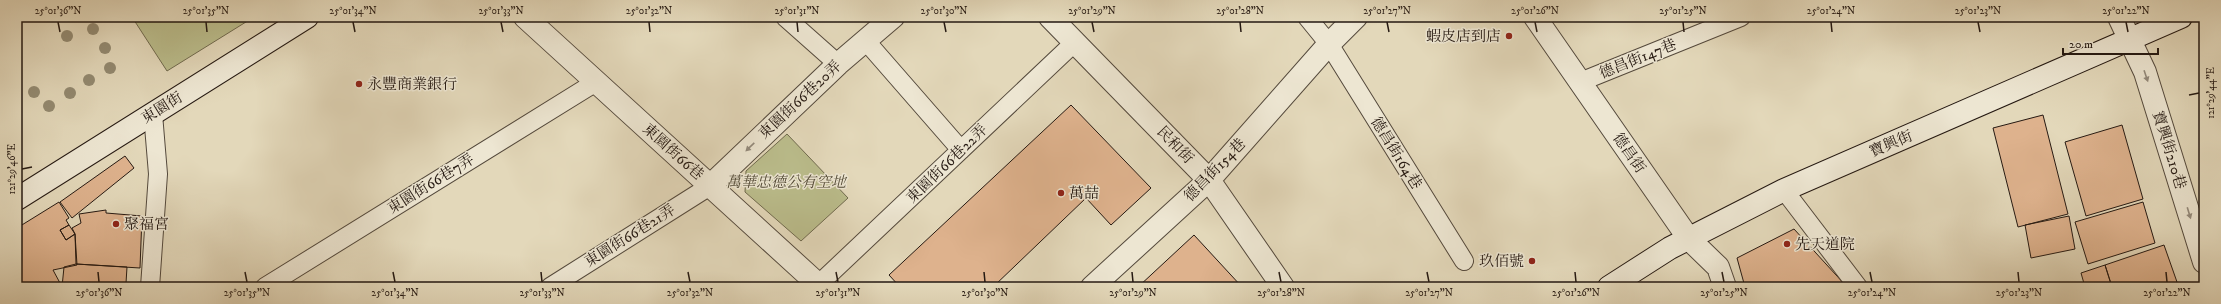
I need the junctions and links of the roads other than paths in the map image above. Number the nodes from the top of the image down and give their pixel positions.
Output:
1 (307, 17) edge
2 (525, 17) edge
3 (785, 17) edge
4 (893, 17) edge
5 (1050, 17) edge
6 (1308, 17) edge
7 (1356, 17) edge
8 (1535, 17) edge
9 (1741, 17) edge
10 (2119, 17) edge
11 (2181, 17) edge
12 (865, 40) junction
13 (2130, 40) junction
14 (1074, 42) junction
15 (1329, 44) junction
16 (838, 64) junction
17 (596, 82) junction
18 (1580, 82) junction
19 (153, 114) junction
20 (961, 150) junction
21 (1209, 180) junction
22 (710, 186) junction
23 (1784, 190) junction
24 (17, 199) edge
25 (1689, 239) junction
26 (1464, 261) dead end
27 (2204, 262) edge
28 (819, 286) edge
29 (150, 287) edge
30 (265, 287) edge
31 (550, 287) edge
32 (1092, 287) edge
33 (1283, 287) edge
34 (1609, 287) edge
35 (1724, 287) edge
36 (1858, 287) edge

1 - 19 street, 東園街
2 - 17 street, 東園街66巷
3 - 16 lane
4 - 12 street, 東園街66巷20弄
5 - 14 street, 民和街
6 - 15 lane
7 - 15 street, 德昌街154巷
8 - 18 street, 德昌街
9 - 18 lane, 德昌街147巷
10 - 13 street, 寶興街210巷
11 - 13 street, 寶興街
12 - 16 street, 東園街66巷20弄
12 - 20 lane
13 - 23 street, 寶興街
13 -> 27 street, 寶興街210巷
14 - 20 lane, 東園街66巷22弄
14 - 21 street, 民和街
15 - 21 street, 德昌街154巷
15 - 26 lane, 德昌街164巷
16 -> 22 street, 東園街66巷20弄
17 - 22 street, 東園街66巷
17 - 30 lane, 東園街66巷7弄
18 - 25 street, 德昌街
19 - 24 street, 東園街
19 - 29 lane
20 - 28 lane, 東園街66巷22弄
21 - 32 street, 德昌街154巷
21 - 33 street, 民和街
22 - 28 street, 東園街66巷
22 - 31 lane, 東園街66巷21弄
23 - 25 street, 寶興街
23 - 36 lane
25 - 34 street, 寶興街
25 - 35 street, 德昌街

